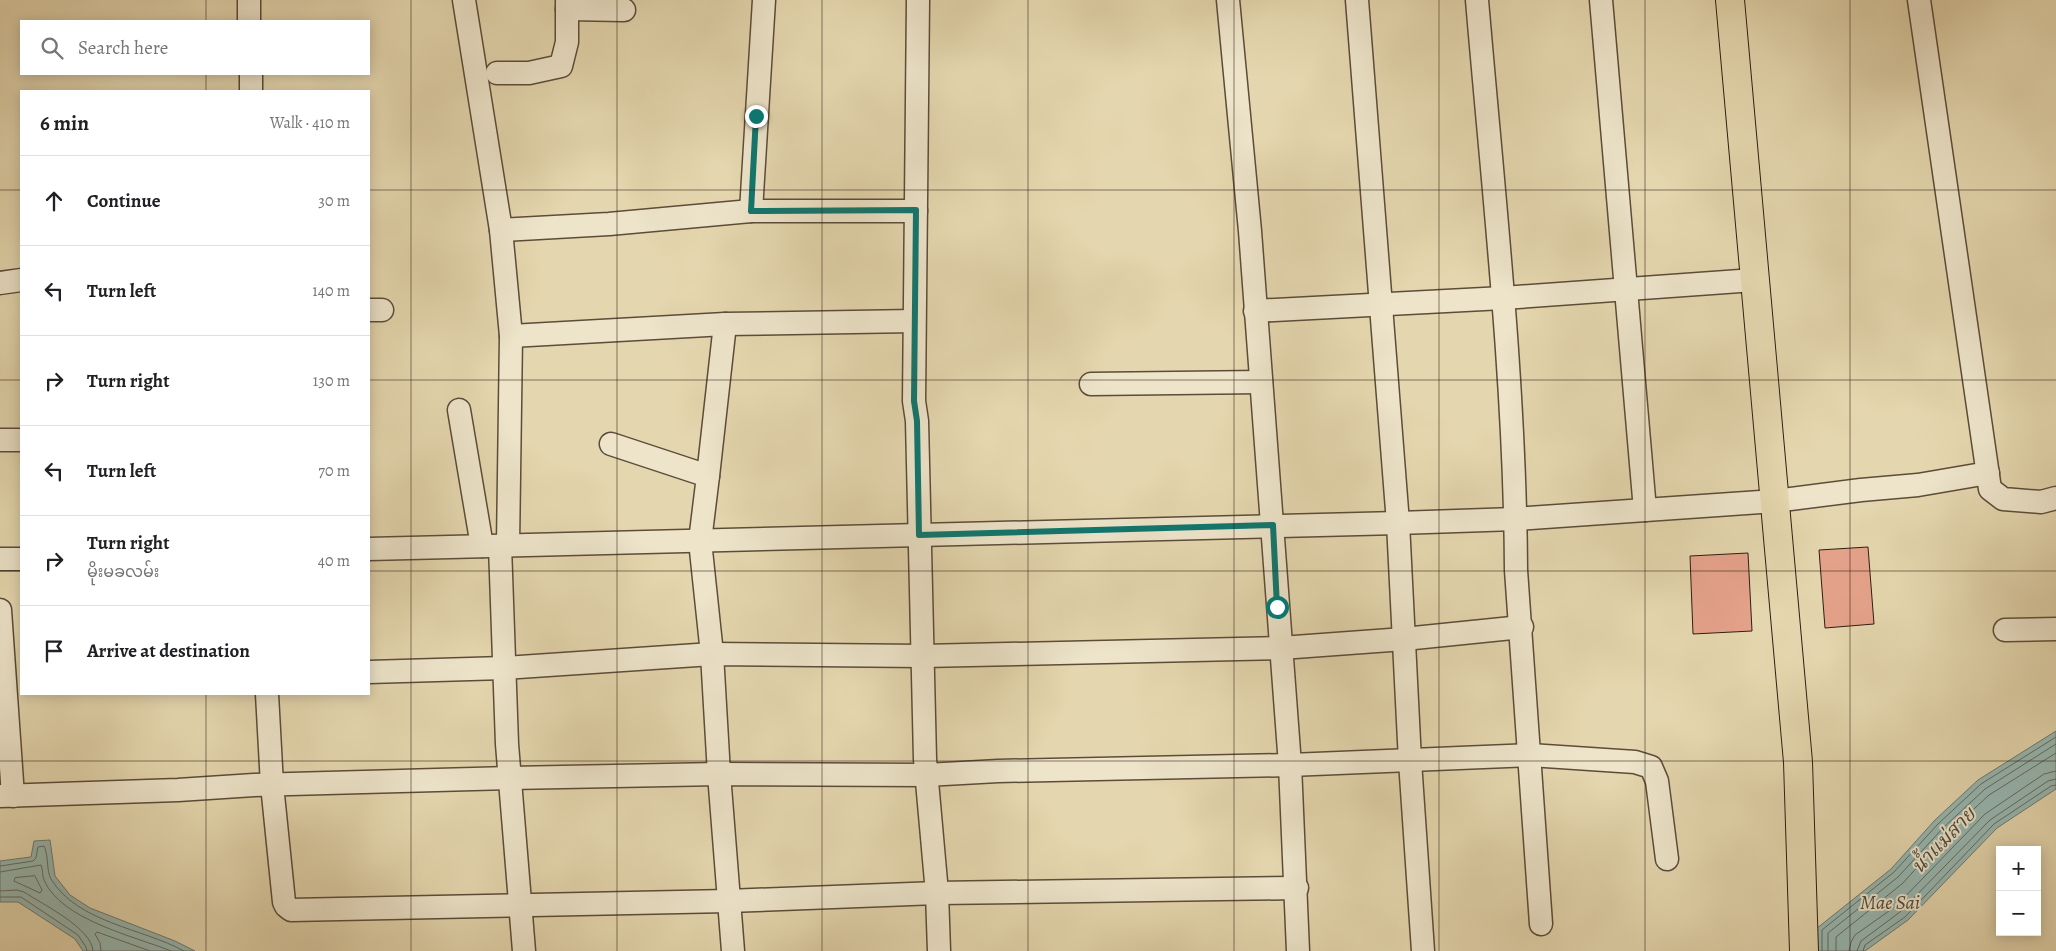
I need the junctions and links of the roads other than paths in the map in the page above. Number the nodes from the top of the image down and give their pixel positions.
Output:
1 (249, 0) edge
2 (464, 0) edge
3 (764, 0) edge
4 (918, 0) edge
5 (1228, 0) edge
6 (1358, 0) edge
7 (1477, 0) edge
8 (1601, 0) edge
9 (1730, 0) edge
10 (1919, 0) edge
11 (567, 5) edge
12 (624, 10) dead end
13 (250, 20) edge
14 (497, 73) dead end
15 (250, 75) edge
16 (251, 90) edge
17 (916, 210) junction
18 (751, 211) junction
19 (501, 230) junction
20 (20, 280) edge
21 (1754, 280) junction
22 (0, 283) edge
23 (1625, 290) junction
24 (1503, 298) junction
25 (1380, 305) junction
26 (1255, 312) junction
27 (914, 322) junction
28 (725, 324) junction
29 (510, 336) junction
30 (1261, 382) junction
31 (1091, 384) dead end
32 (459, 410) dead end
33 (0, 440) edge
34 (20, 440) edge
35 (611, 444) dead end
36 (1988, 473) junction
37 (708, 476) junction
38 (2056, 499) edge
39 (1775, 501) junction
40 (1645, 510) junction
41 (1516, 519) junction
42 (1398, 523) junction
43 (1273, 525) junction
44 (919, 535) junction
45 (700, 541) junction
46 (497, 546) junction
47 (370, 549) edge
48 (0, 559) edge
49 (20, 559) edge
50 (0, 610) edge
51 (1522, 627) junction
52 (2056, 629) edge
53 (2005, 630) dead end
54 (1404, 639) junction
55 (1281, 648) junction
56 (712, 654) junction
57 (923, 656) junction
58 (504, 668) junction
59 (370, 672) edge
60 (9, 682) edge
61 (267, 695) edge
62 (1530, 754) junction
63 (1410, 761) junction
64 (1290, 765) junction
65 (719, 774) junction
66 (926, 775) junction
67 (510, 778) junction
68 (272, 785) junction
69 (6, 796) edge
70 (1667, 859) dead end
71 (1297, 888) junction
72 (936, 892) junction
73 (728, 901) junction
74 (520, 906) junction
75 (1541, 924) dead end
76 (524, 951) edge
77 (733, 951) edge
78 (939, 951) edge
79 (1298, 951) edge
80 (1423, 951) edge
81 (1804, 951) edge

1 - 13 street
2 - 19 street
3 - 18 street
4 - 17 street
5 - 26 street
6 - 25 street
7 - 24 street
8 - 23 street
9 - 21 highway
10 - 36 street
11 - 12 street
11 - 14 street
15 - 16 street
17 - 18 street
17 - 27 street
18 - 19 street
19 - 29 street
20 - 22 street
21 - 23 street
21 - 39 highway
23 - 24 street
23 - 40 street
24 - 25 street
24 - 41 street
25 - 26 street
25 - 42 street
26 - 30 street
27 - 28 street
27 - 44 street
28 - 29 street
28 - 37 street
29 - 46 street
30 - 31 street
30 - 43 street
32 - 46 street
33 - 34 street
35 - 37 street
36 - 38 street
36 - 39 street
37 - 45 street
39 - 40 street
39 - 81 highway
40 - 41 street
41 - 42 street
41 - 51 street
42 - 43 street
42 - 54 street
43 - 44 street
43 - 55 street
44 - 45 street
44 - 57 street
45 - 46 street
45 - 56 street
46 - 47 street
46 - 58 street
48 - 49 street
50 - 60 street
51 - 54 street
51 - 62 street
52 - 53 street
54 - 55 street
54 - 63 street
55 - 57 street
55 - 64 street
56 - 57 street
56 - 58 street
56 - 65 street
57 - 66 street
58 - 59 street
58 - 67 street
60 - 69 street
61 - 68 street
62 - 63 street
62 - 70 street
62 - 75 street
63 - 64 street
63 - 80 street
64 - 66 street
64 - 71 street
65 - 66 street
65 - 67 street
65 - 73 street
66 - 72 street
67 - 68 street
67 - 74 street
68 - 69 street
68 - 74 street
71 - 72 street
71 - 79 street
72 - 73 street
72 - 78 street
73 - 74 street
73 - 77 street
74 - 76 street

